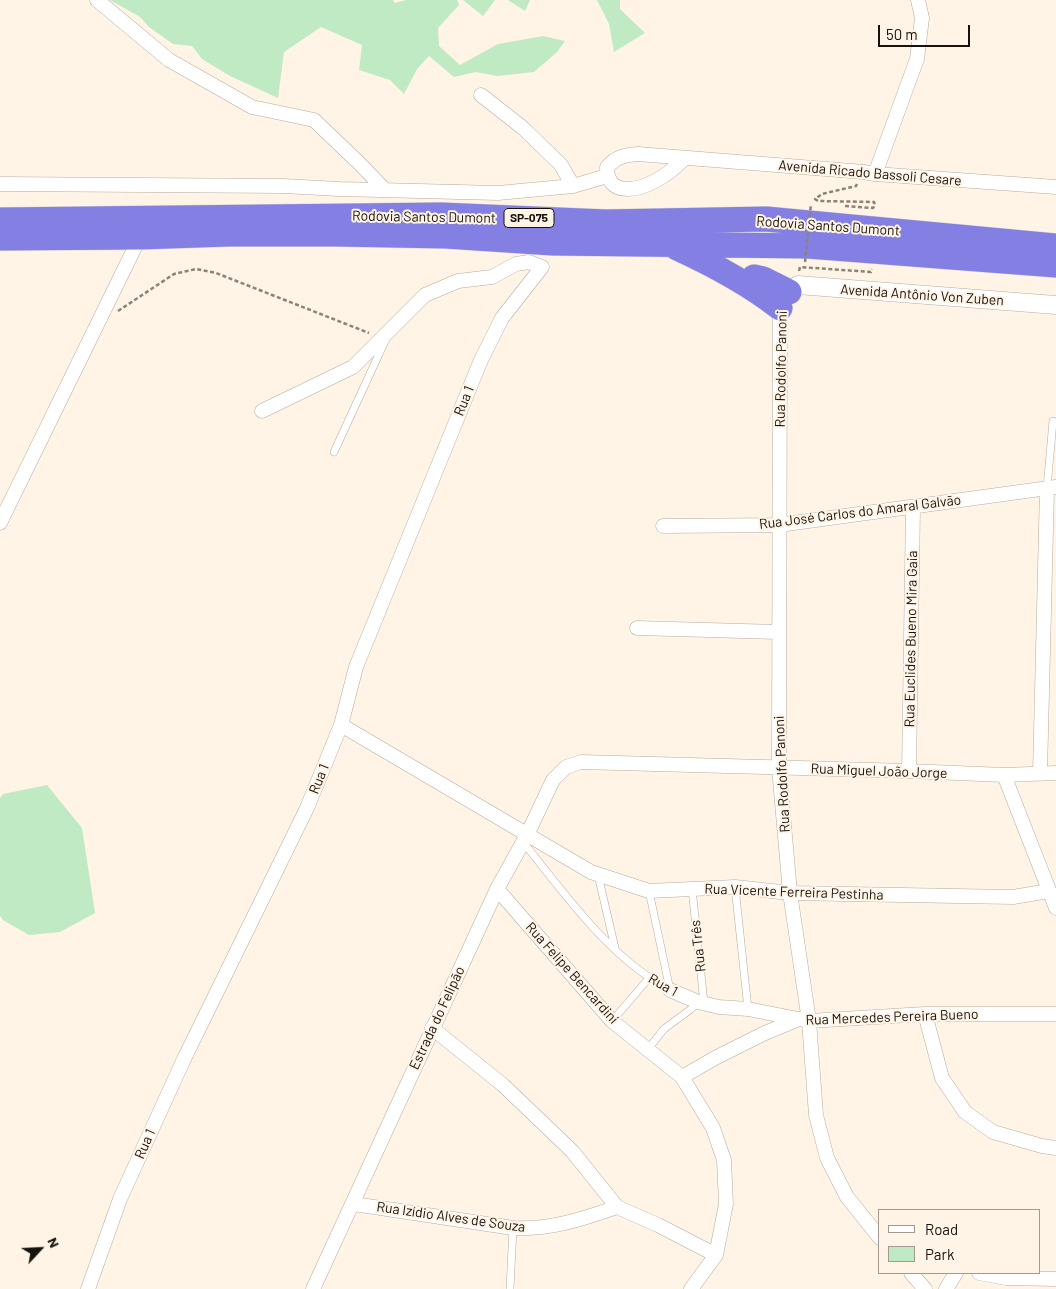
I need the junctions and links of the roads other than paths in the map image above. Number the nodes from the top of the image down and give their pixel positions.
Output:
1 (97, 0) edge
2 (918, 0) edge
3 (482, 95) dead end
4 (685, 158) junction
5 (869, 173) junction
6 (607, 176) junction
7 (0, 184) edge
8 (573, 186) junction
9 (1056, 188) edge
10 (385, 190) junction
11 (0, 220) edge
12 (140, 237) junction
13 (0, 238) edge
14 (668, 243) junction
15 (1056, 246) edge
16 (1056, 265) edge
17 (789, 295) junction
18 (1056, 305) edge
19 (386, 334) junction
20 (262, 410) dead end
21 (1053, 420) dead end
22 (334, 452) dead end
23 (1052, 487) edge
24 (913, 507) junction
25 (0, 523) edge
26 (778, 525) junction
27 (663, 526) dead end
28 (637, 628) dead end
29 (778, 632) junction
30 (341, 725) junction
31 (581, 762) joint
32 (779, 768) junction
33 (909, 771) junction
34 (1040, 773) junction
35 (1056, 773) edge
36 (1004, 775) junction
37 (525, 838) junction
38 (598, 875) junction
39 (735, 887) junction
40 (497, 888) junction
41 (692, 889) junction
42 (649, 891) junction
43 (1049, 891) junction
44 (790, 893) junction
45 (1056, 908) edge
46 (615, 949) junction
47 (649, 978) junction
48 (670, 990) junction
49 (701, 1002) junction
50 (748, 1009) junction
51 (925, 1014) junction
52 (1056, 1014) edge
53 (804, 1020) junction
54 (612, 1021) junction
55 (432, 1028) junction
56 (648, 1049) junction
57 (682, 1077) junction
58 (1056, 1148) edge
59 (354, 1204) junction
60 (618, 1208) junction
61 (513, 1228) junction
62 (878, 1236) edge
63 (716, 1255) junction
64 (912, 1274) edge
65 (955, 1274) edge
66 (984, 1274) edge
67 (1056, 1279) edge
68 (88, 1289) edge
69 (313, 1289) edge
70 (510, 1289) edge
71 (691, 1289) edge
72 (926, 1289) edge
73 (946, 1289) edge

1 - 10 street
2 - 5 street
3 - 8 street
4 - 5 street, Avenida Ricado Bassoli Cesare
4 - 6 street, Avenida Ricado Bassoli Cesare
4 - 6 street
5 - 9 street, Avenida Ricado Bassoli Cesare
6 - 8 street
7 - 10 street
8 - 10 street
11 - 15 highway, Rodovia Santos Dumont / SP-075
12 - 13 highway, Rodovia Santos Dumont / SP-075
12 - 14 highway, Rodovia Santos Dumont / SP-075
12 - 25 street
14 - 16 highway, Rodovia Santos Dumont / SP-075
14 - 17 highway
17 - 18 street, Avenida Antônio Von Zuben
17 - 26 street, Rua Rodolfo Panoni
19 - 20 street
19 - 22 lane
19 - 30 street, Rua 1
21 - 23 lane
23 - 24 street, Rua José Carlos do Amaral Galvão
23 - 34 street
24 - 26 street, Rua José Carlos do Amaral Galvão
24 - 33 street, Rua Euclides Bueno Mira Gaia
26 - 27 street, Rua José Carlos do Amaral Galvão
26 - 29 street, Rua Rodolfo Panoni
28 - 29 street
29 - 32 street, Rua Rodolfo Panoni
30 - 37 street, Rua Vicente Ferreira Pestinha
30 - 68 street, Rua 1
31 - 32 street, Rua Miguel João Jorge
31 - 37 street, Estrada do Felipão
32 - 33 street, Rua Miguel João Jorge
32 - 44 street, Rua Rodolfo Panoni
33 - 36 street, Rua Miguel João Jorge
34 - 35 street, Rua Miguel João Jorge
34 - 36 street, Rua Miguel João Jorge
36 - 43 street
37 - 38 street, Rua Vicente Ferreira Pestinha
37 - 40 street, Estrada do Felipão
37 - 46 lane, Rua 1
38 - 42 street, Rua Vicente Ferreira Pestinha
38 - 46 lane
39 - 41 street, Rua Vicente Ferreira Pestinha
39 - 44 street, Rua Vicente Ferreira Pestinha
39 - 50 lane
40 - 54 street, Rua Felipe Bencardini
40 - 55 street, Estrada do Felipão
41 - 42 street, Rua Vicente Ferreira Pestinha
41 - 49 lane, Rua Três
42 - 48 lane
43 - 44 street, Rua Vicente Ferreira Pestinha
43 - 45 street
44 - 53 street, Rua Rodolfo Panoni
46 - 47 lane, Rua 1
47 - 48 lane, Rua 1
47 - 54 lane
48 - 49 street, Rua 1
49 - 50 street, Rua 1
49 - 56 lane
50 - 53 street, Rua 1
51 - 52 street, Rua Mercedes Pereira Bueno
51 - 53 street, Rua Mercedes Pereira Bueno
51 - 58 street
53 - 57 street, Rua Mercedes Pereira Bueno
53 - 62 street, Rua Rodolfo Panoni
54 - 56 street, Rua Felipe Bencardini
55 - 59 street, Estrada do Felipão
55 - 60 street
56 - 57 street, Rua Felipe Bencardini
57 - 63 street, Rua Felipe Bencardini
59 - 61 street, Rua Izídio Alves de Souza
59 - 69 street, Estrada do Felipão
60 - 61 street, Rua Izídio Alves de Souza
60 - 63 street
61 - 70 lane
63 - 71 street, Rua Felipe Bencardini
64 - 72 street
65 - 73 street
66 - 67 street

